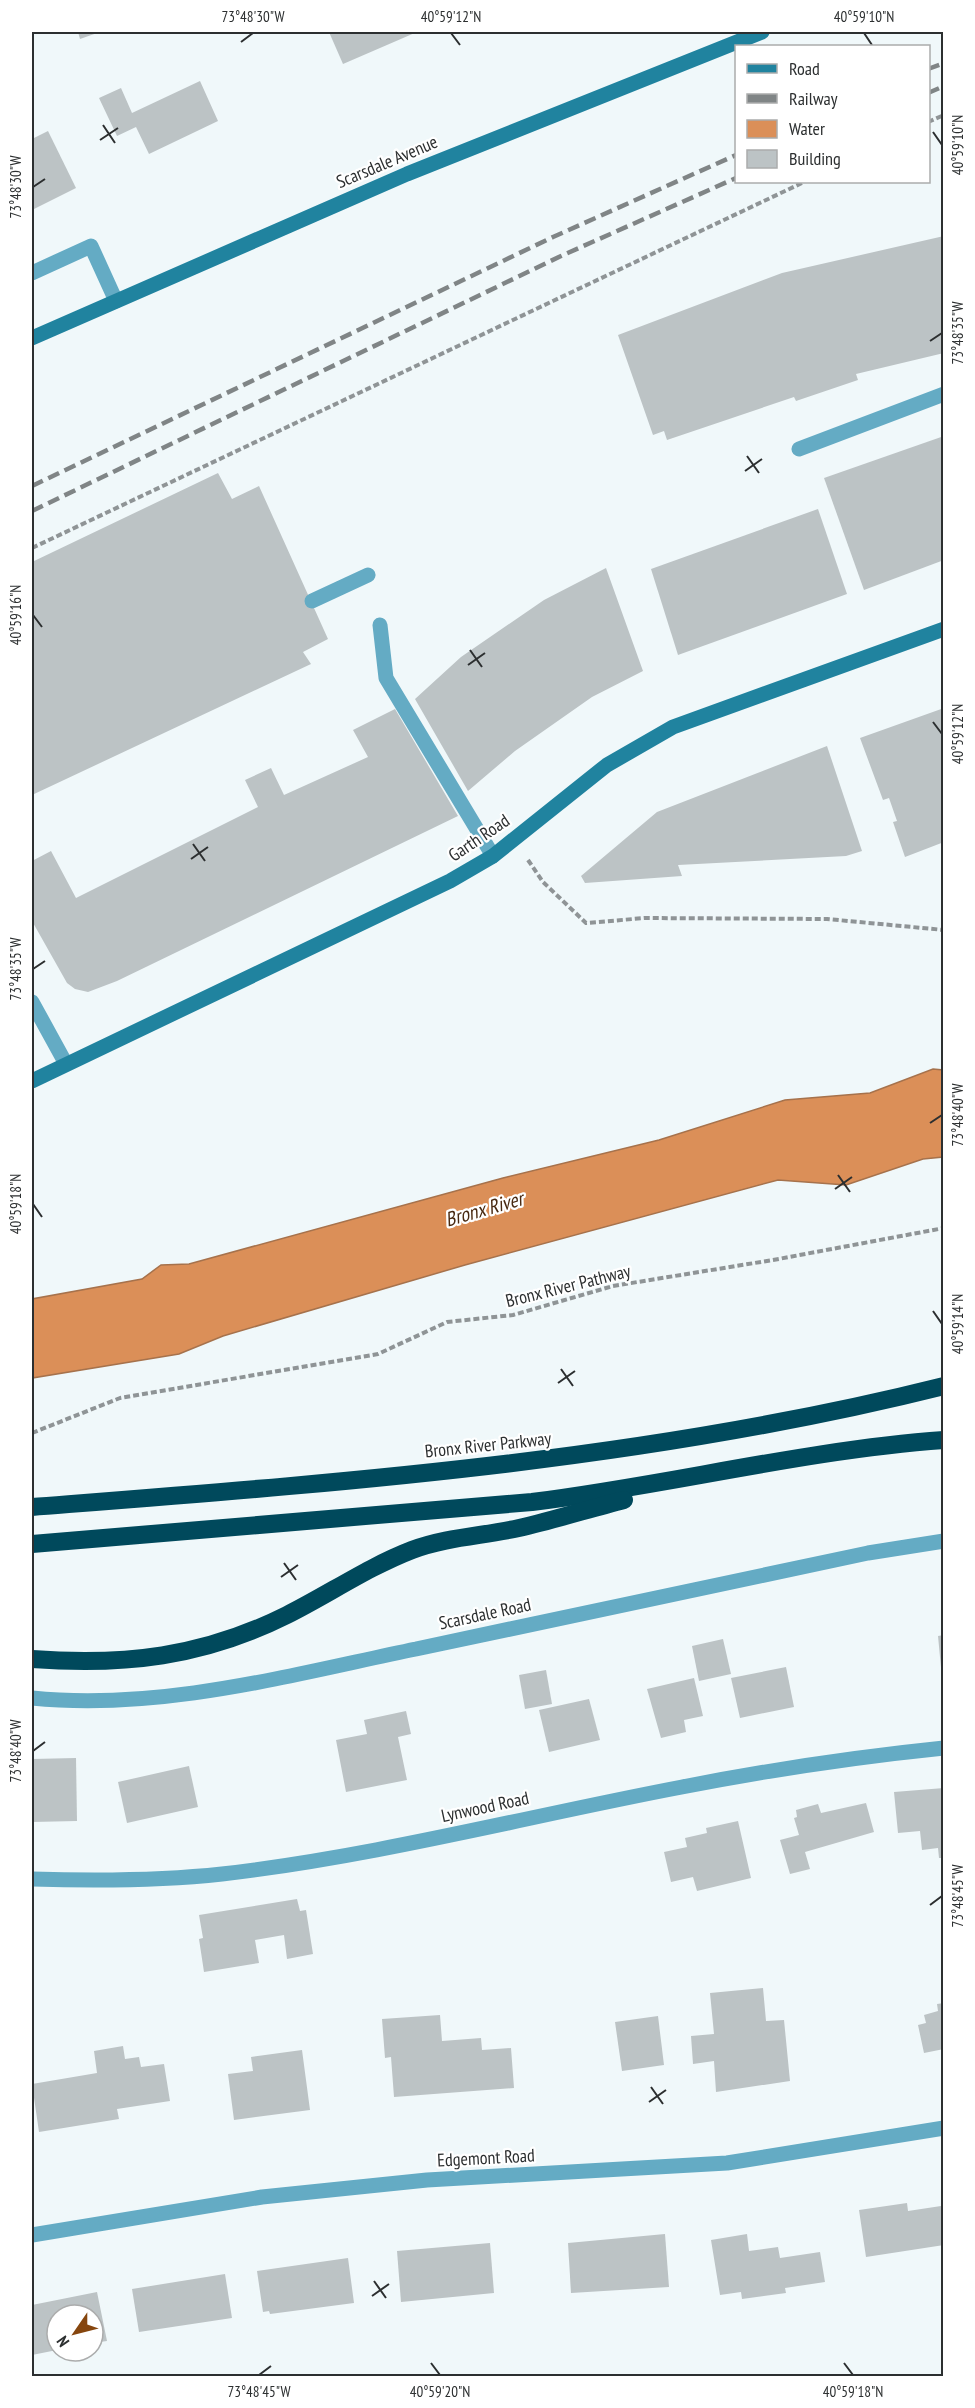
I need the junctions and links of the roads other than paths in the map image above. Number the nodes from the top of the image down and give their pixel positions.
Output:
1 (762, 32) edge
2 (32, 273) edge
3 (116, 301) junction
4 (32, 338) edge
5 (944, 394) edge
6 (799, 449) dead end
7 (368, 575) dead end
8 (312, 601) dead end
9 (380, 625) dead end
10 (944, 629) edge
11 (493, 855) junction
12 (32, 1002) edge
13 (66, 1064) junction
14 (32, 1081) edge
15 (944, 1386) edge
16 (944, 1440) edge
17 (730, 1472) junction
18 (32, 1507) edge
19 (944, 1541) edge
20 (32, 1544) edge
21 (32, 1659) edge
22 (32, 1698) edge
23 (944, 1748) edge
24 (32, 1879) edge
25 (944, 2128) edge
26 (32, 2235) edge

1 - 3 street, Scarsdale Avenue
2 - 3 street
3 - 4 street, Scarsdale Avenue
5 - 6 street
7 - 8 street
9 - 11 street
10 - 11 street, Garth Road
11 - 13 street, Garth Road
12 - 13 street
13 - 14 street, Garth Road
15 - 18 highway, Bronx River Parkway
16 - 17 highway
17 - 20 highway
17 - 21 highway
19 - 22 street, Scarsdale Road
23 - 24 street, Lynwood Road
25 - 26 street, Edgemont Road

